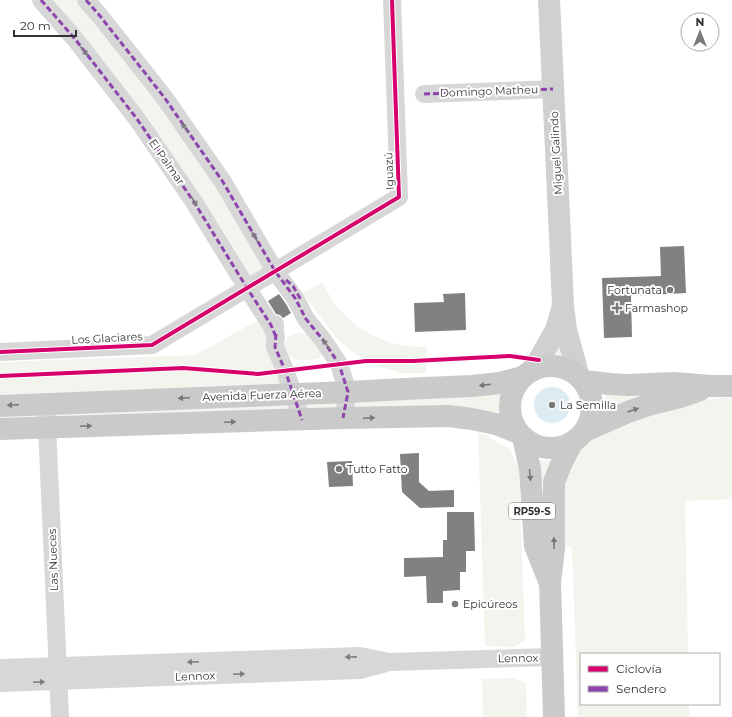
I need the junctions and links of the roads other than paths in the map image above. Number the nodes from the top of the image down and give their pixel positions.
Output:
1 (40, 0) edge
2 (86, 0) edge
3 (392, 0) edge
4 (549, 0) edge
5 (553, 89) junction
6 (424, 94) dead end
7 (275, 271) junction
8 (246, 288) junction
9 (563, 306) junction
10 (306, 319) junction
11 (276, 337) junction
12 (0, 352) edge
13 (527, 374) junction
14 (581, 379) junction
15 (711, 386) junction
16 (732, 386) edge
17 (348, 392) junction
18 (293, 394) junction
19 (46, 404) junction
20 (0, 406) edge
21 (343, 418) junction
22 (302, 420) junction
23 (47, 428) junction
24 (0, 430) edge
25 (521, 435) junction
26 (578, 437) junction
27 (550, 582) junction
28 (552, 657) junction
29 (0, 668) edge
30 (58, 674) junction
31 (0, 683) edge
32 (60, 717) edge
33 (554, 717) edge

1 -> 8 street, El Palmar
7 -> 2 street
3 - 7 street, Iguazú
4 - 5 main road, Miguel Galindo
5 - 6 street, Domingo Matheu
5 - 9 main road, Miguel Galindo
7 - 8 street, Los Glaciares
7 - 10 street
7 - 10 street
8 - 11 street, El Palmar
8 - 11 street, El Palmar
8 - 12 street, Los Glaciares
9 - 13 main road, Miguel Galindo
9 - 14 main road, Miguel Galindo
17 -> 10 street
11 - 18 street, El Palmar
13 - 14 main road, Avenida Fuerza Aérea
13 -> 17 main road, Avenida Fuerza Aérea
13 - 25 main road, RP59-S
14 - 15 main road, Avenida Fuerza Aérea
14 - 26 main road
15 - 16 main road, Avenida Fuerza Aérea
26 -> 15 main road, Avenida Fuerza Aérea
17 - 18 main road, Avenida Fuerza Aérea
17 - 21 street
18 -> 19 main road, Avenida Fuerza Aérea
18 - 22 street, El Palmar
19 -> 20 main road, Avenida Fuerza Aérea
19 - 23 street, Las Nueces
21 - 22 main road, Avenida Fuerza Aérea
21 -> 25 main road, Avenida Fuerza Aérea
23 -> 22 main road, Avenida Fuerza Aérea
23 - 24 main road, Avenida Fuerza Aérea
23 - 30 street, Las Nueces
25 - 26 main road, Avenida Fuerza Aérea
25 -> 27 main road, RP59-S
27 -> 26 main road, RP59-S
27 - 28 main road, RP59-S
28 - 30 street, Lennox
28 - 33 main road, RP59-S
29 - 30 street, Lennox
31 -> 30 street, Lennox
30 - 32 street, Las Nueces

